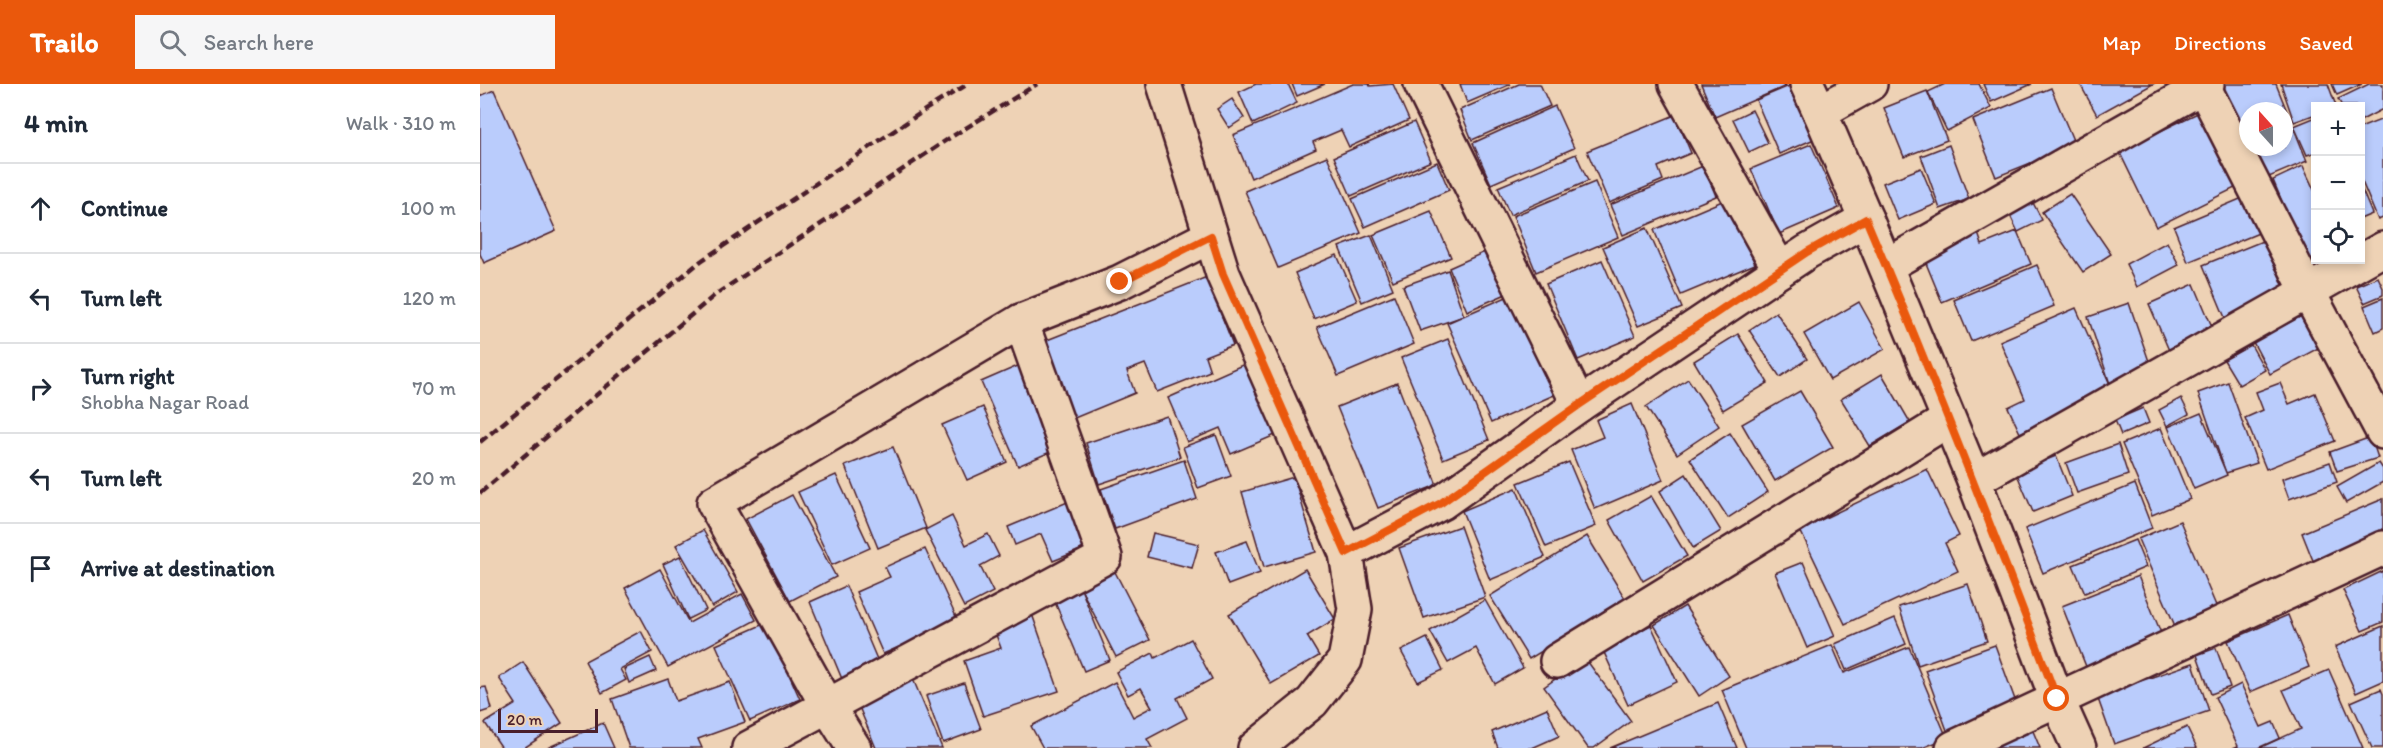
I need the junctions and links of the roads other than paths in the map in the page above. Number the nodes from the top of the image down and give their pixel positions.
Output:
1 (1164, 84) edge
2 (1421, 84) edge
3 (1676, 84) edge
4 (1870, 84) edge
5 (2204, 85) edge
6 (1814, 98) edge
7 (1866, 219) junction
8 (1211, 236) junction
9 (2383, 249) edge
10 (1886, 266) junction
11 (1780, 270) junction
12 (2308, 292) junction
13 (1021, 321) junction
14 (1579, 405) junction
15 (1948, 420) junction
16 (2383, 432) edge
17 (1974, 480) junction
18 (2383, 548) edge
19 (1346, 553) junction
20 (1557, 661) dead end
21 (2057, 699) junction
22 (827, 705) junction
23 (749, 748) edge
24 (854, 748) edge
25 (1255, 748) edge
26 (1953, 748) edge
27 (2079, 748) edge

1 - 8 street
2 - 14 street
3 - 11 street
4 - 6 street
5 - 10 street
5 - 12 street
6 - 7 street
7 - 10 street
7 - 11 street
8 - 13 street
8 - 19 street
9 - 12 street
10 - 15 street
11 - 14 street
12 - 16 street
12 - 17 street
13 - 22 street
13 - 22 street
14 - 19 street
15 - 17 street
15 - 20 street
17 - 21 street
18 - 21 street
19 - 25 street
21 - 26 street
21 - 27 street
22 - 23 street
22 - 24 street

